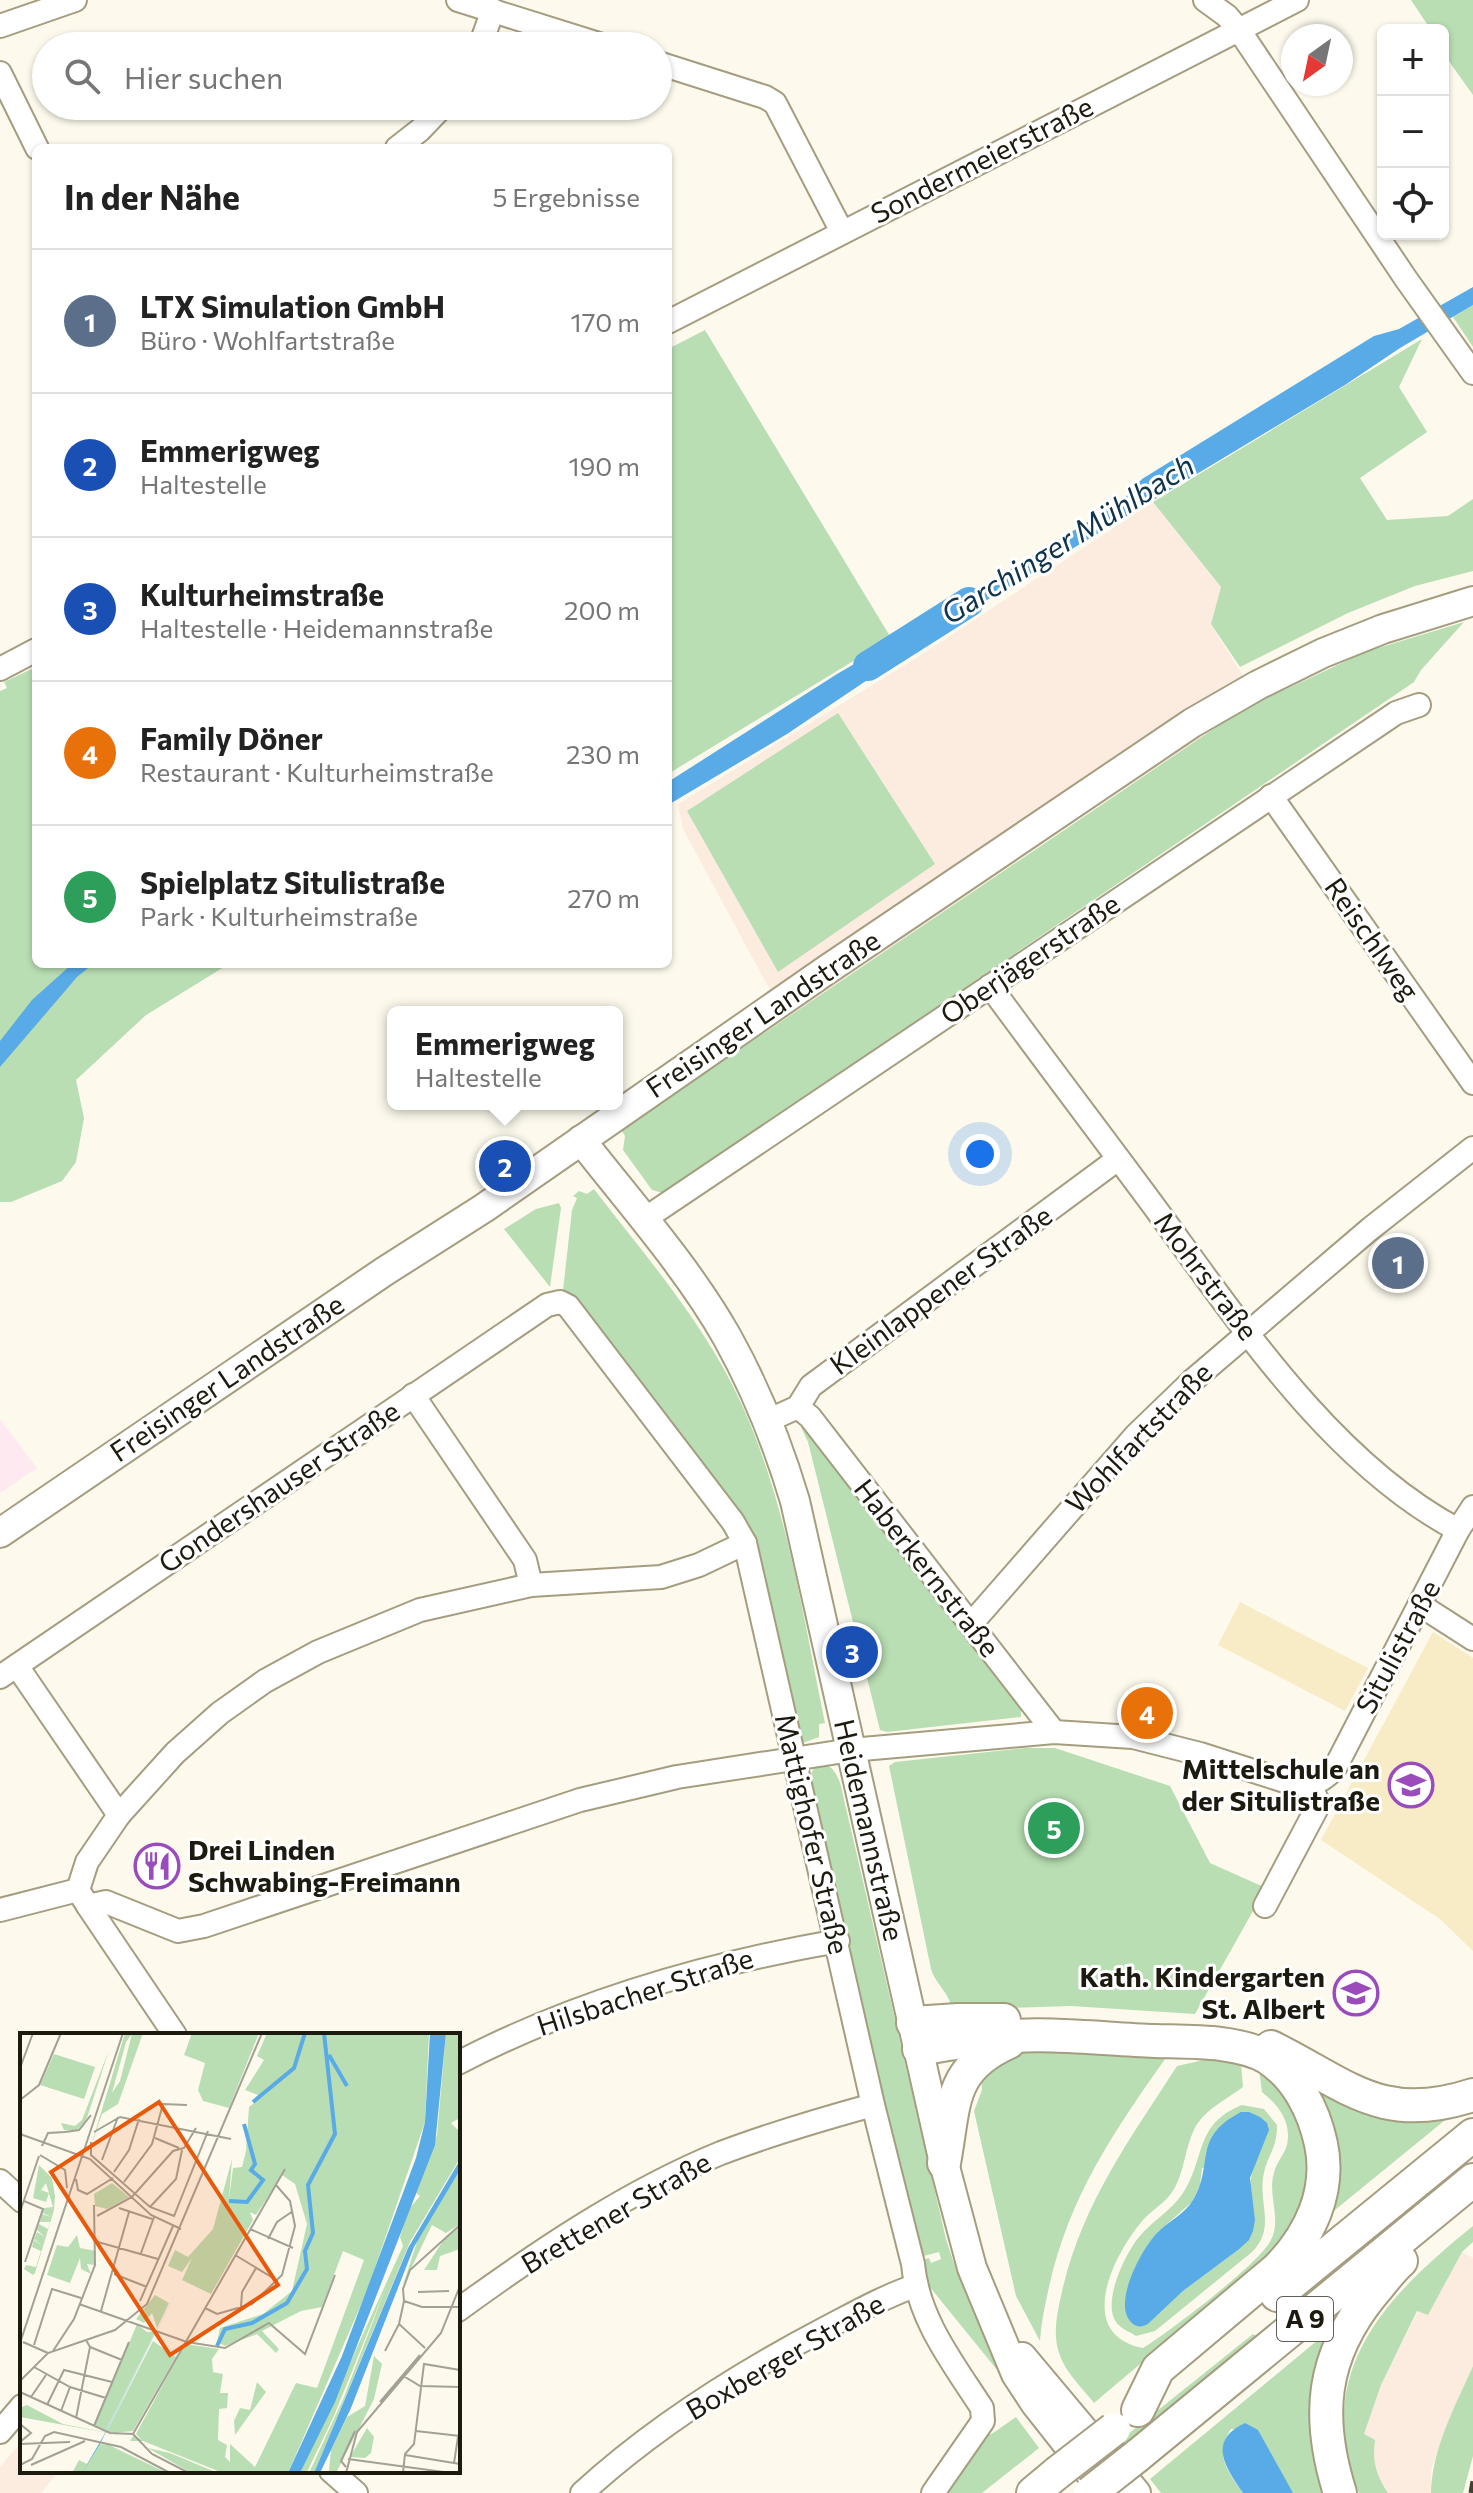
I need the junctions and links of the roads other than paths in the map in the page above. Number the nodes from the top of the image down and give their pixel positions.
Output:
1 (75, 0) edge
2 (458, 0) edge
3 (1205, 0) edge
4 (1297, 0) edge
5 (493, 10) junction
6 (0, 26) edge
7 (1239, 30) junction
8 (485, 32) edge
9 (561, 32) edge
10 (672, 67) edge
11 (0, 73) edge
12 (430, 120) edge
13 (35, 144) edge
14 (402, 144) edge
15 (842, 232) junction
16 (672, 320) edge
17 (1473, 373) edge
18 (1473, 601) edge
19 (32, 652) edge
20 (0, 669) edge
21 (1419, 705) dead end
22 (1271, 796) junction
23 (990, 986) junction
24 (1473, 1083) edge
25 (581, 1140) junction
26 (1473, 1148) edge
27 (1118, 1159) junction
28 (643, 1220) junction
29 (560, 1302) joint
30 (1246, 1332) junction
31 (413, 1395) junction
32 (798, 1407) junction
33 (767, 1421) junction
34 (1473, 1507) edge
35 (1458, 1530) junction
36 (0, 1533) edge
37 (745, 1543) junction
38 (531, 1585) junction
39 (1420, 1605) junction
40 (971, 1624) junction
41 (1473, 1639) edge
42 (8, 1671) edge
43 (1054, 1732) junction
44 (851, 1750) junction
45 (795, 1759) junction
46 (1310, 1785) junction
47 (119, 1815) junction
48 (83, 1898) junction
49 (1265, 1906) dead end
50 (0, 1910) edge
51 (148, 1918) junction
52 (838, 1941) junction
53 (122, 1956) junction
54 (1155, 2032) junction
55 (174, 2033) edge
56 (1023, 2035) junction
57 (916, 2036) junction
58 (1220, 2038) junction
59 (460, 2062) edge
60 (1473, 2095) edge
61 (873, 2105) junction
62 (1473, 2135) edge
63 (944, 2163) junction
64 (1473, 2180) edge
65 (0, 2181) edge
66 (20, 2199) edge
67 (1473, 2202) edge
68 (915, 2286) junction
69 (460, 2309) edge
70 (1000, 2333) junction
71 (20, 2408) edge
72 (1126, 2419) junction
73 (0, 2432) edge
74 (333, 2473) edge
75 (1045, 2483) edge
76 (356, 2493) edge
77 (582, 2493) edge
78 (933, 2493) edge
79 (1090, 2493) edge
80 (1106, 2493) edge
81 (1136, 2493) edge
82 (1340, 2493) edge

1 - 6 street
2 - 5 street
3 - 7 street
4 - 7 street, Sondermeierstraße
5 - 8 street
5 - 9 street
7 - 15 street, Sondermeierstraße
7 - 17 street
10 - 15 street
11 - 13 street
12 - 14 street
15 - 16 street, Sondermeierstraße
18 - 25 main road, Freisinger Landstraße
19 - 20 street
21 - 22 street, Oberjägerstraße
22 - 23 street, Oberjägerstraße
22 - 24 street, Reischlweg
23 - 27 street, Mohrstraße
23 - 28 street, Oberjägerstraße
25 - 28 main road, Heidemannstraße
25 - 36 main road, Freisinger Landstraße
26 - 30 street, Wohlfartstraße
27 - 30 street, Mohrstraße
27 - 32 street, Kleinlappener Straße
28 - 33 main road, Heidemannstraße
29 - 31 street, Gondershauser Straße
29 - 37 street, Mattighofer Straße
30 - 35 street, Mohrstraße
30 - 40 street, Wohlfartstraße
31 - 38 street
31 - 42 street, Gondershauser Straße
32 - 33 street, Kleinlappener Straße
32 - 40 street, Haberkernstraße
33 - 44 main road, Heidemannstraße
34 - 35 street, Situlistraße
35 - 39 street, Situlistraße
37 - 38 street
37 - 45 street, Mattighofer Straße
38 - 47 street
39 - 41 street
39 - 46 street, Situlistraße
40 - 43 street, Haberkernstraße
42 - 47 street
43 - 44 street
43 - 46 street
44 - 45 street
44 - 57 main road, Heidemannstraße
45 - 51 street
45 - 52 street, Mattighofer Straße
46 - 49 street
47 - 48 street
48 - 50 street
48 - 51 street
48 - 53 street
51 - 53 street
52 - 59 street, Hilsbacher Straße
52 - 61 street, Mattighofer Straße
53 - 55 street
54 - 56 highway
54 - 57 highway
54 - 58 highway
56 - 57 highway
56 - 63 highway
57 - 63 main road, Heidemannstraße
58 - 60 highway
58 - 72 highway
61 - 68 street, Mattighofer Straße
61 - 69 street, Brettener Straße
62 - 72 highway, A 9
63 - 70 main road, Heidemannstraße
64 - 79 highway, A 9, bridge
65 - 66 street
67 - 82 highway
68 - 77 street, Boxberger Straße
68 - 78 street, Mattighofer Straße
70 - 80 main road, Heidemannstraße
70 - 81 main road, Heidemannstraße
71 - 73 street
72 - 75 highway, A 9, bridge
74 - 76 street

